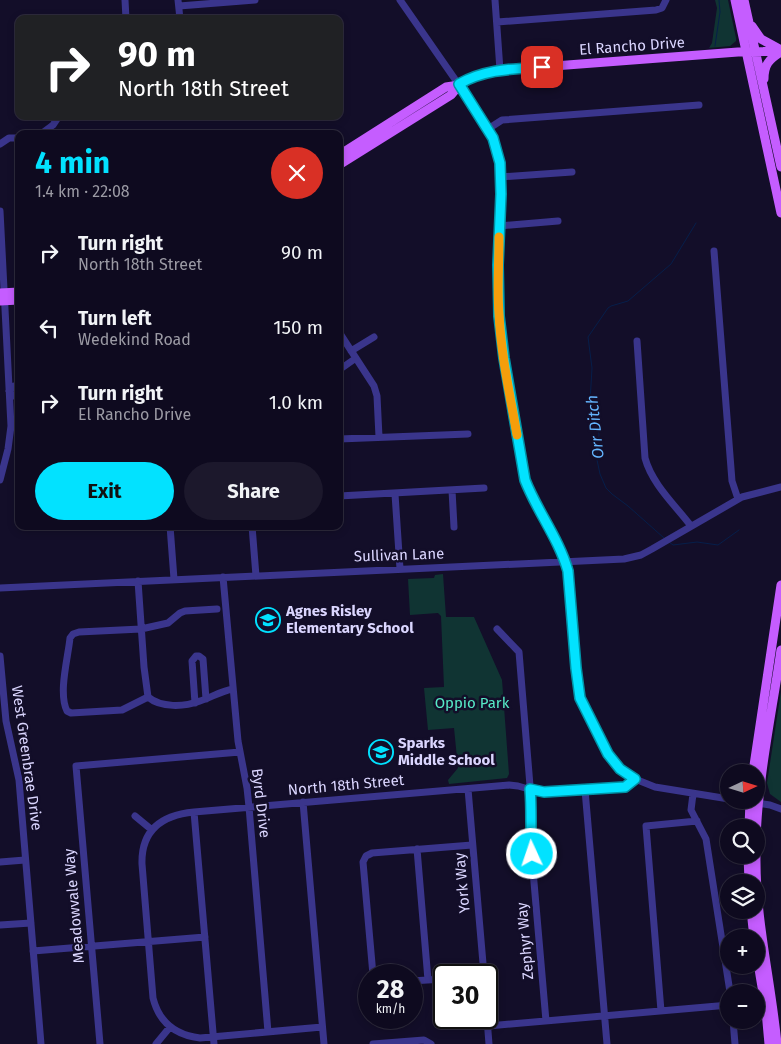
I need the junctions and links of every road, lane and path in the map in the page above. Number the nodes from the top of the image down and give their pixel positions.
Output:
1 (125, 0) edge
2 (255, 0) edge
3 (400, 0) edge
4 (495, 0) edge
5 (666, 0) edge
6 (734, 0) edge
7 (744, 0) edge
8 (231, 1) edge
9 (178, 3) edge
10 (126, 15) edge
11 (747, 17) junction
12 (497, 22) junction
13 (781, 51) edge
14 (751, 52) junction
15 (500, 70) junction
16 (459, 84) junction
17 (763, 89) junction
18 (699, 105) dead end
19 (56, 120) edge
20 (488, 129) junction
21 (46, 130) edge
22 (15, 138) edge
23 (0, 144) edge
24 (343, 153) edge
25 (343, 162) edge
26 (781, 167) edge
27 (572, 172) dead end
28 (501, 177) junction
29 (0, 211) edge
30 (781, 213) edge
31 (558, 221) dead end
32 (499, 226) junction
33 (714, 251) dead end
34 (15, 293) edge
35 (2, 297) edge
36 (15, 299) edge
37 (374, 337) dead end
38 (343, 338) edge
39 (637, 341) dead end
40 (351, 351) junction
41 (356, 358) junction
42 (343, 367) edge
43 (15, 386) edge
44 (9, 391) junction
45 (15, 396) edge
46 (468, 434) dead end
47 (379, 436) junction
48 (343, 439) edge
49 (0, 480) edge
50 (781, 486) edge
51 (484, 488) dead end
52 (452, 490) junction
53 (395, 494) junction
54 (343, 496) edge
55 (738, 498) junction
56 (691, 526) junction
57 (454, 527) dead end
58 (170, 530) edge
59 (252, 530) edge
60 (565, 561) junction
61 (400, 569) junction
62 (256, 576) junction
63 (223, 577) junction
64 (174, 579) junction
65 (138, 581) junction
66 (781, 585) edge
67 (0, 588) edge
68 (217, 609) dead end
69 (141, 629) junction
70 (497, 629) dead end
71 (781, 650) edge
72 (0, 656) edge
73 (233, 689) junction
74 (148, 697) junction
75 (206, 699) junction
76 (194, 703) junction
77 (2, 711) edge
78 (240, 752) junction
79 (754, 764) edge
80 (763, 764) edge
81 (635, 779) junction
82 (468, 788) junction
83 (530, 789) junction
84 (586, 790) junction
85 (693, 794) junction
86 (720, 798) edge
87 (303, 802) junction
88 (765, 805) edge
89 (249, 807) junction
90 (781, 809) edge
91 (194, 812) junction
92 (135, 816) dead end
93 (697, 821) junction
94 (152, 830) junction
95 (472, 845) junction
96 (417, 849) junction
97 (25, 860) junction
98 (0, 862) edge
99 (757, 864) edge
100 (31, 922) junction
101 (0, 924) edge
102 (205, 937) junction
103 (148, 942) junction
104 (92, 946) junction
105 (33, 952) junction
106 (372, 964) edge
107 (483, 964) edge
108 (760, 974) edge
109 (423, 980) edge
110 (428, 980) junction
111 (433, 980) edge
112 (729, 984) edge
113 (720, 1006) edge
114 (661, 1011) junction
115 (605, 1016) junction
116 (546, 1021) junction
117 (498, 1025) edge
118 (170, 1027) junction
119 (322, 1027) junction
120 (488, 1029) edge
121 (734, 1029) edge
122 (268, 1032) junction
123 (214, 1040) edge
124 (41, 1044) edge
125 (100, 1044) edge
126 (156, 1044) edge
127 (324, 1044) edge
128 (373, 1044) edge
129 (377, 1044) edge
130 (431, 1044) edge
131 (489, 1044) edge
132 (607, 1044) edge
133 (735, 1044) edge
134 (769, 1044) edge
135 (777, 1044) edge

1 - 10 street
2 - 8 street
3 - 16 street
4 - 12 street
5 - 12 street
6 - 14 main road
7 - 11 main road
8 - 9 street
11 - 13 main road
11 - 14 main road
12 - 15 street
13 - 14 main road, El Rancho Drive
13 - 17 main road
14 - 15 main road, El Rancho Drive
14 - 17 main road
14 - 30 main road
15 - 16 main road, El Rancho Drive
16 - 20 street
16 - 24 main road, El Rancho Drive
16 - 25 main road, El Rancho Drive
17 - 26 main road
18 - 20 street
19 - 21 street
20 - 28 street
22 - 23 street
27 - 28 street
28 - 32 street
29 - 35 street
31 - 32 street
32 - 60 street
33 - 55 street
34 - 35 main road
35 - 36 main road
35 - 44 street
37 - 40 street
38 - 40 street
39 - 56 street
40 - 41 street
41 - 42 street
41 - 47 street
43 - 44 street
44 - 45 street
44 - 49 street
46 - 47 street
47 - 48 street
50 - 55 street, Sullivan Lane
51 - 52 street
52 - 53 street
52 - 57 street
53 - 54 street
53 - 61 street
55 - 56 street, Sullivan Lane
56 - 60 street, Sullivan Lane
58 - 64 street
59 - 62 street
60 - 61 street, Sullivan Lane
60 - 81 street
61 - 62 street, Sullivan Lane
62 - 63 street, Sullivan Lane
63 - 64 street, Sullivan Lane
63 - 73 street, Byrd Drive
64 - 65 street, Sullivan Lane
65 - 67 street, Sullivan Lane
65 - 69 street
66 - 79 main road
68 - 69 street
69 - 74 street
69 - 74 street
70 - 83 street, Zephyr Way
71 - 80 main road
72 - 77 street, West Greenbrae Drive
73 - 75 street
73 - 78 street, Byrd Drive
74 - 76 street
75 - 76 street
75 - 76 street
77 - 97 street, West Greenbrae Drive
78 - 89 street, Byrd Drive
78 - 104 street, Meadowvale Way
81 - 84 street, North 18th Street
81 - 85 street
82 - 83 street, North 18th Street
82 - 87 street, North 18th Street
82 - 95 street, York Way
83 - 84 street, North 18th Street
83 - 116 street, Zephyr Way
84 - 115 street
85 - 86 street
85 - 93 street
87 - 89 street, North 18th Street
87 - 119 street
88 - 90 street
89 - 91 street, North 18th Street
89 - 122 street, Byrd Drive
91 - 94 street, North 18th Street
91 - 102 street
92 - 94 street
93 - 112 street
93 - 114 street
94 - 103 street
95 - 96 street
95 - 107 street, York Way
96 - 106 street
96 - 110 street
97 - 98 street
97 - 100 street, West Greenbrae Drive
99 - 135 main road
100 - 101 street
100 - 105 street, West Greenbrae Drive
102 - 103 street
102 - 123 street
103 - 104 street
103 - 118 street
104 - 105 street
104 - 125 street, Meadowvale Way
105 - 124 street, West Greenbrae Drive
108 - 134 main road
109 - 110 street
110 - 111 street
113 - 114 street
114 - 115 street
115 - 116 street
115 - 132 street
116 - 117 street
118 - 123 street
118 - 126 street
119 - 122 street
119 - 127 street
120 - 131 street
121 - 133 street
122 - 123 street
128 - 129 street
129 - 130 street

